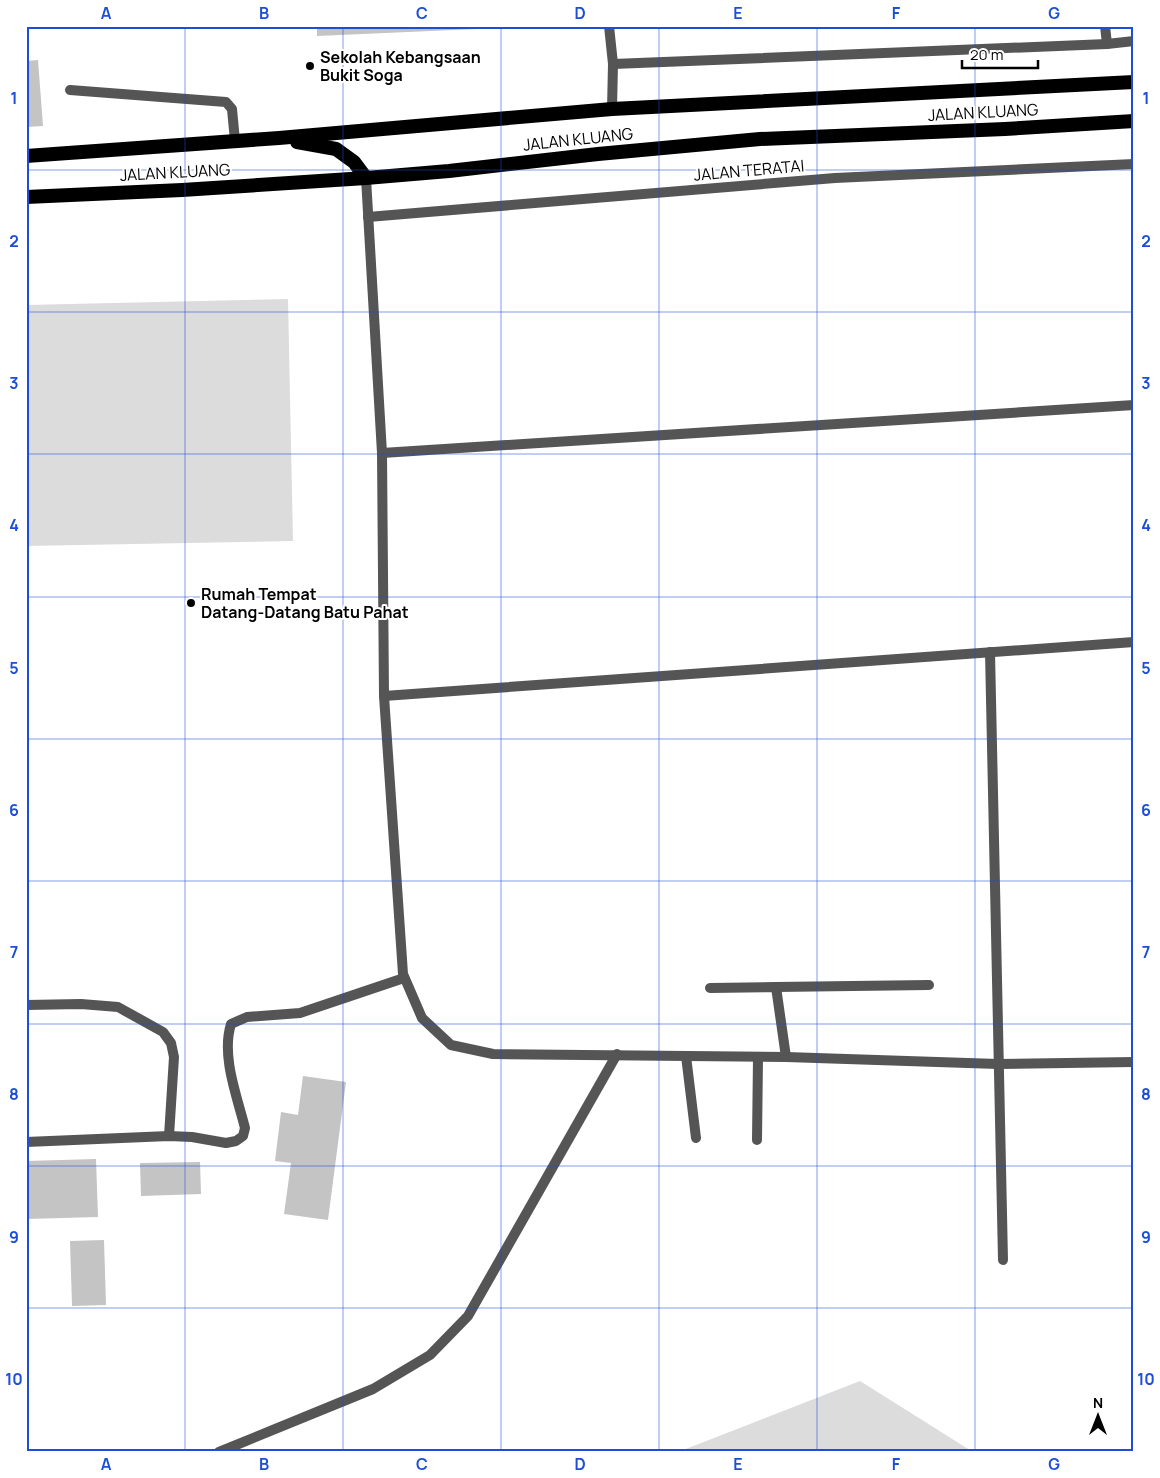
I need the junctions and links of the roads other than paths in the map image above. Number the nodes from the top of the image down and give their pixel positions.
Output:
1 (609, 26) edge
2 (1104, 26) edge
3 (1134, 41) edge
4 (1107, 44) junction
5 (613, 64) junction
6 (1134, 82) edge
7 (70, 90) dead end
8 (612, 109) junction
9 (1134, 121) edge
10 (279, 138) junction
11 (234, 141) junction
12 (26, 156) edge
13 (1134, 164) edge
14 (366, 178) junction
15 (26, 197) edge
16 (368, 217) junction
17 (1134, 405) edge
18 (382, 453) junction
19 (1134, 642) edge
20 (990, 652) junction
21 (384, 696) junction
22 (404, 978) junction
23 (929, 985) dead end
24 (776, 987) junction
25 (710, 988) dead end
26 (26, 1005) edge
27 (617, 1054) junction
28 (686, 1056) junction
29 (786, 1057) junction
30 (758, 1058) junction
31 (1134, 1062) edge
32 (998, 1064) junction
33 (169, 1136) junction
34 (696, 1138) dead end
35 (757, 1140) dead end
36 (26, 1142) edge
37 (1003, 1260) dead end
38 (219, 1452) edge

1 - 5 street
2 - 4 street
3 - 4 street
4 - 5 street
5 - 8 street
6 - 8 highway, JALAN KLUANG
7 - 11 street
8 - 10 highway, JALAN KLUANG
9 - 14 highway, JALAN KLUANG
10 - 11 highway, JALAN KLUANG
10 - 14 highway
11 - 12 highway, JALAN KLUANG
13 - 16 street, JALAN TERATAI
14 - 15 highway, JALAN KLUANG
14 - 16 street
16 - 18 street
17 - 18 street
18 - 21 street
19 - 20 street
20 - 21 street
20 - 32 street
21 - 22 street
22 - 27 street
22 - 33 street
23 - 24 street
24 - 25 street
24 - 29 street
26 - 33 street
27 - 28 street
27 - 38 street
28 - 30 street
28 - 34 street
29 - 30 street
29 - 32 street
30 - 35 street
31 - 32 street
32 - 37 street
33 - 36 street

